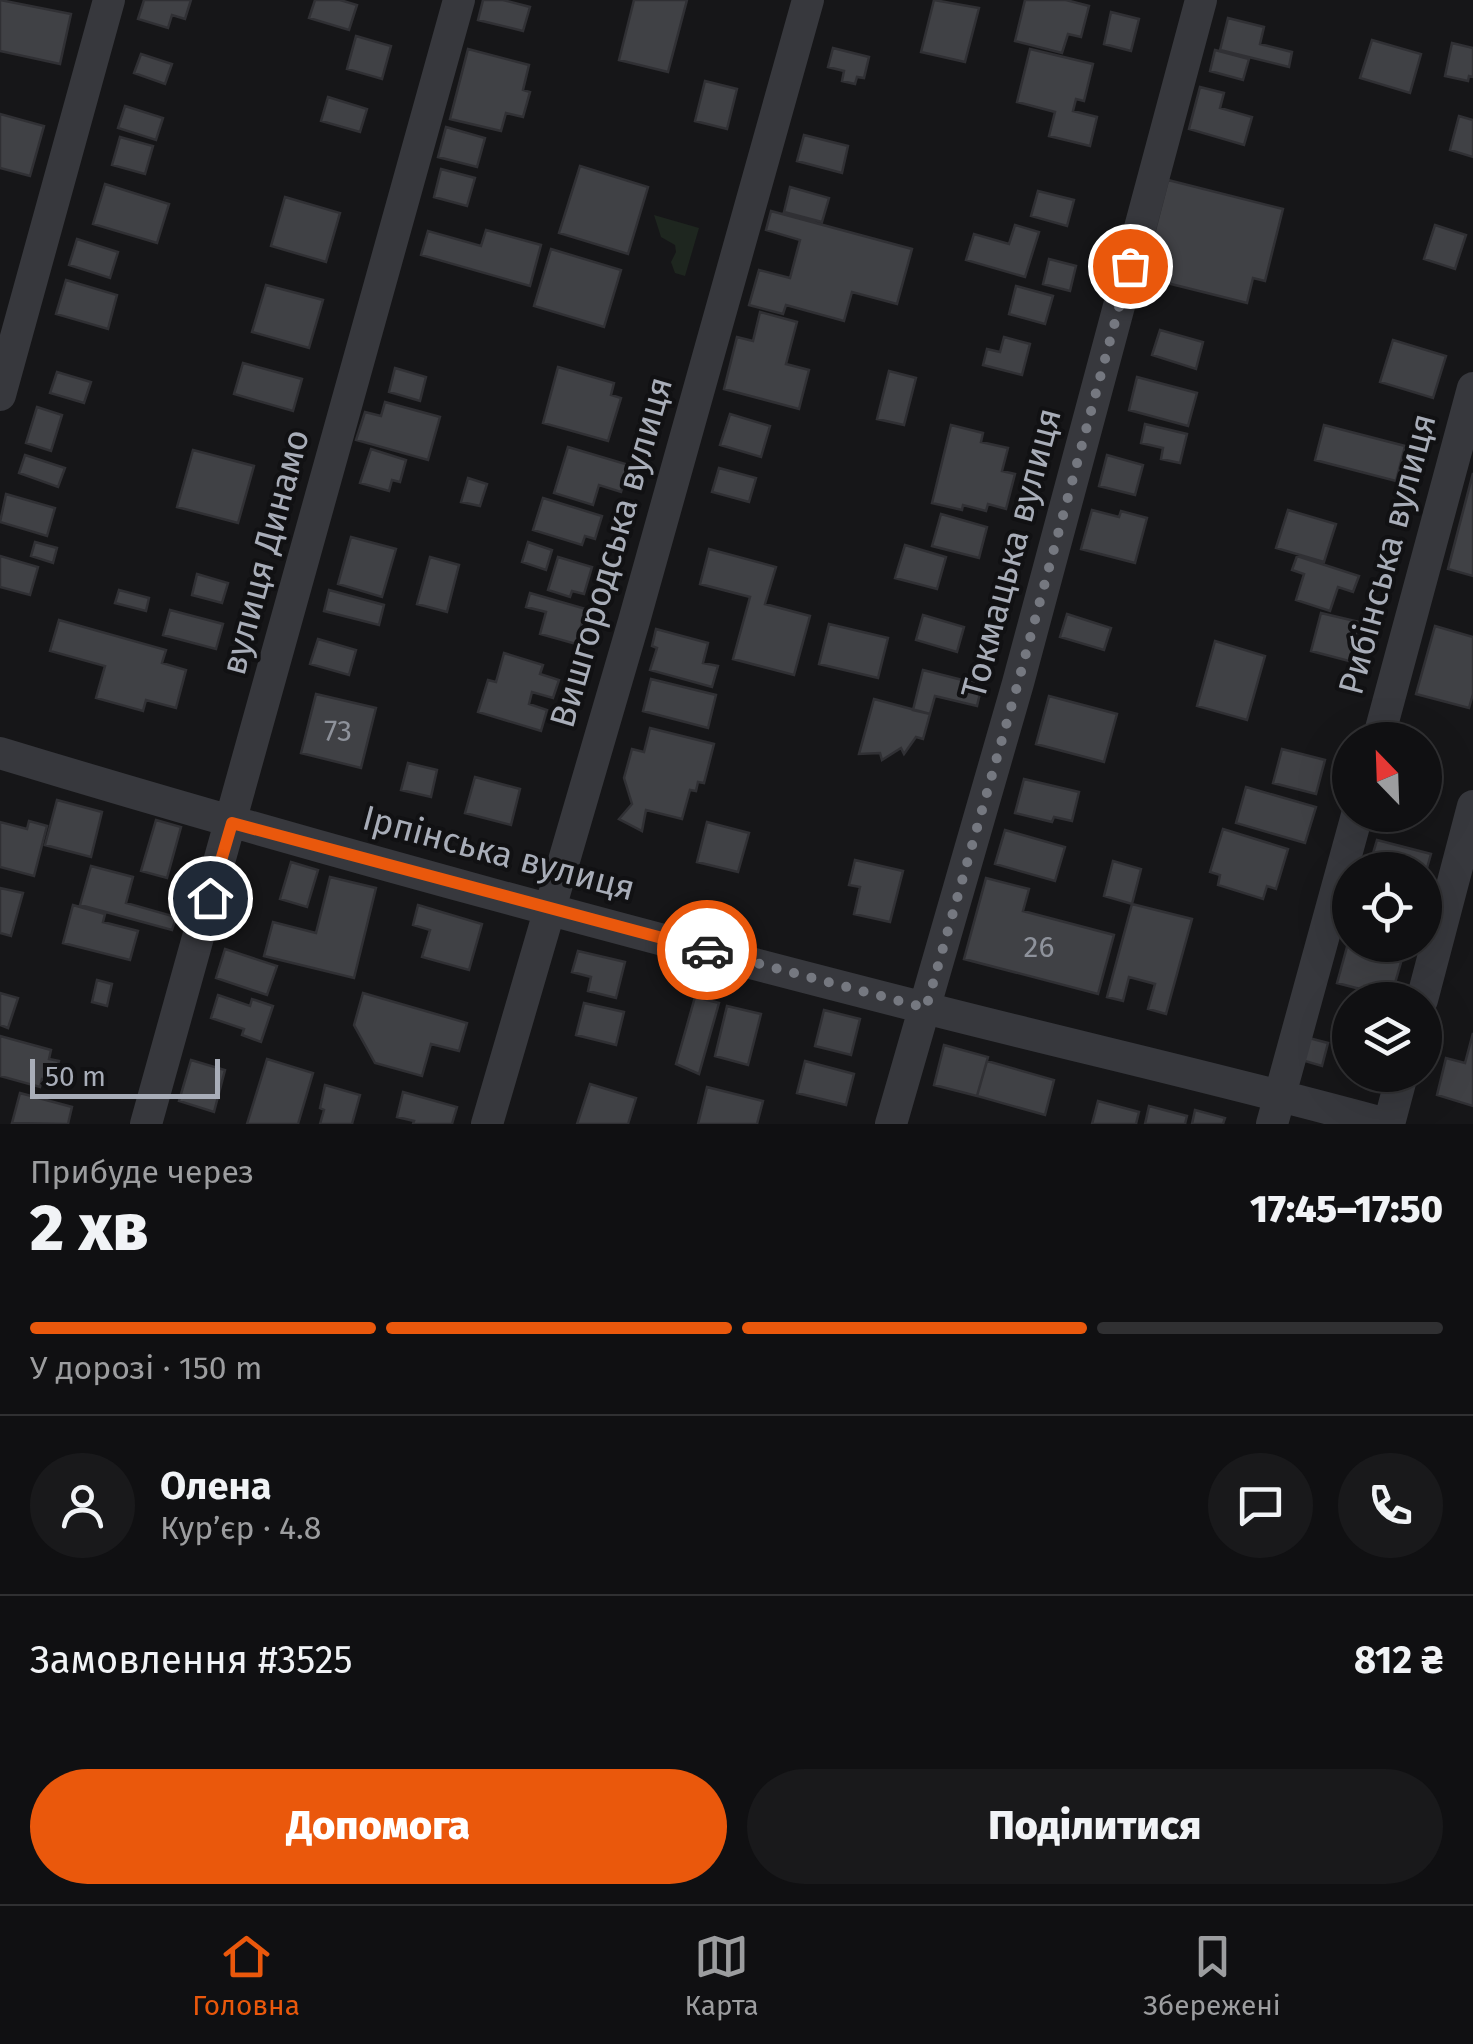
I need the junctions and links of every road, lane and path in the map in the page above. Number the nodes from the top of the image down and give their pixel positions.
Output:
1 (109, 0) edge
2 (459, 0) edge
3 (808, 0) edge
4 (1200, 0) edge
5 (1473, 388) edge
6 (0, 396) edge
7 (1383, 722) edge
8 (0, 753) edge
9 (1473, 806) edge
10 (232, 823) junction
11 (1352, 832) edge
12 (551, 909) junction
13 (1427, 982) edge
14 (926, 1008) junction
15 (1397, 1092) edge
16 (1276, 1110) edge
17 (146, 1124) edge
18 (488, 1124) edge
19 (891, 1124) edge
20 (1388, 1124) edge

1 - 6 street
2 - 10 street, вулиця Динамо
3 - 12 street, Вишгородська вулиця
4 - 14 street, Токмацька вулиця
5 - 7 street, Рибінська вулиця
8 - 10 street, Ірпінська вулиця
9 - 13 street
10 - 12 street, Ірпінська вулиця
10 - 17 street, вулиця Динамо
11 - 16 street
12 - 14 street, Ірпінська вулиця
12 - 18 street, Вишгородська вулиця
14 - 16 street, Ірпінська вулиця
14 - 19 street, Токмацька вулиця
15 - 20 street
16 - 20 street, Ірпінська вулиця

